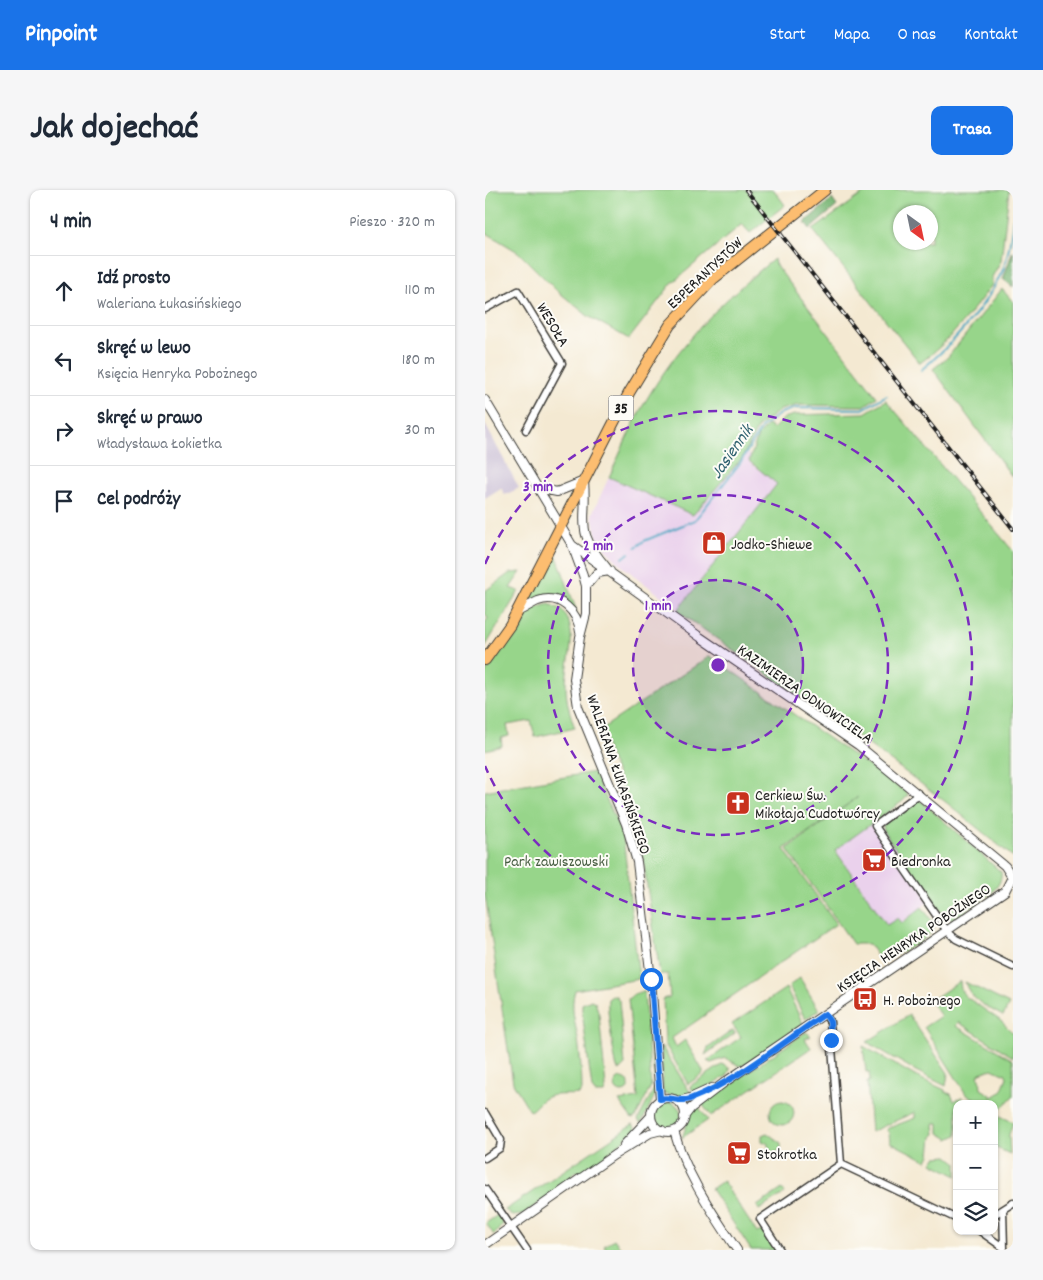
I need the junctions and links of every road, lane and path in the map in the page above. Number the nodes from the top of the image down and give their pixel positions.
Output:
1 (825, 190) edge
2 (485, 309) edge
3 (485, 400) edge
4 (526, 430) dead end
5 (584, 481) junction
6 (538, 488) junction
7 (560, 525) junction
8 (572, 545) junction
9 (610, 571) junction
10 (586, 586) junction
11 (517, 612) junction
12 (580, 637) junction
13 (485, 660) edge
14 (919, 794) junction
15 (1013, 877) edge
16 (947, 931) junction
17 (1013, 968) edge
18 (825, 1014) junction
19 (725, 1082) junction
20 (660, 1099) junction
21 (677, 1100) junction
22 (485, 1113) edge
23 (651, 1116) junction
24 (684, 1117) junction
25 (662, 1130) junction
26 (674, 1131) junction
27 (614, 1155) junction
28 (485, 1158) edge
29 (841, 1164) junction
30 (485, 1189) edge
31 (1013, 1203) edge
32 (1003, 1210) junction
33 (998, 1213) edge
34 (953, 1217) edge
35 (512, 1227) junction
36 (985, 1235) edge
37 (485, 1245) edge
38 (523, 1249) edge
39 (1004, 1249) edge
40 (737, 1250) edge
41 (780, 1250) edge

1 - 5 main road, ESPERANTYSTÓW / 35
2 - 4 street, WESOŁA
3 - 6 street, WALERIANA ŁUKASIŃSKIEGO
5 - 6 street
5 - 7 main road, ESPERANTYSTÓW / 35
5 - 9 street
6 - 7 street, WALERIANA ŁUKASIŃSKIEGO
7 - 8 street, WALERIANA ŁUKASIŃSKIEGO
7 - 11 main road, ESPERANTYSTÓW / 35
8 - 9 street, KAZIMIERZA ODNOWICIELA
8 - 10 street, WALERIANA ŁUKASIŃSKIEGO
9 - 10 street
9 - 14 street, KAZIMIERZA ODNOWICIELA
10 - 12 street, WALERIANA ŁUKASIŃSKIEGO
11 - 12 street, WALERIANA ŁUKASIŃSKIEGO
11 - 13 main road, ESPERANTYSTÓW / 35
12 - 20 street, WALERIANA ŁUKASIŃSKIEGO
14 - 15 street, KAZIMIERZA ODNOWICIELA
14 - 16 street
15 - 16 street, KSIĘCIA HENRYKA POBOŻNEGO
16 - 17 street
16 - 18 street, KSIĘCIA HENRYKA POBOŻNEGO
18 - 19 street, KSIĘCIA HENRYKA POBOŻNEGO
18 - 29 street
19 - 21 street, KSIĘCIA HENRYKA POBOŻNEGO
19 - 24 street, KSIĘCIA HENRYKA POBOŻNEGO
20 - 21 street
20 - 23 street
21 - 24 street
22 - 28 street
23 - 25 street
23 - 27 street
24 - 26 street
25 - 26 street
25 - 27 street
26 - 40 street
27 - 35 street
29 - 34 street
29 - 41 street
30 - 35 street
31 - 32 street
32 - 33 street
32 - 39 street
35 - 37 street
35 - 38 street
36 - 39 street

